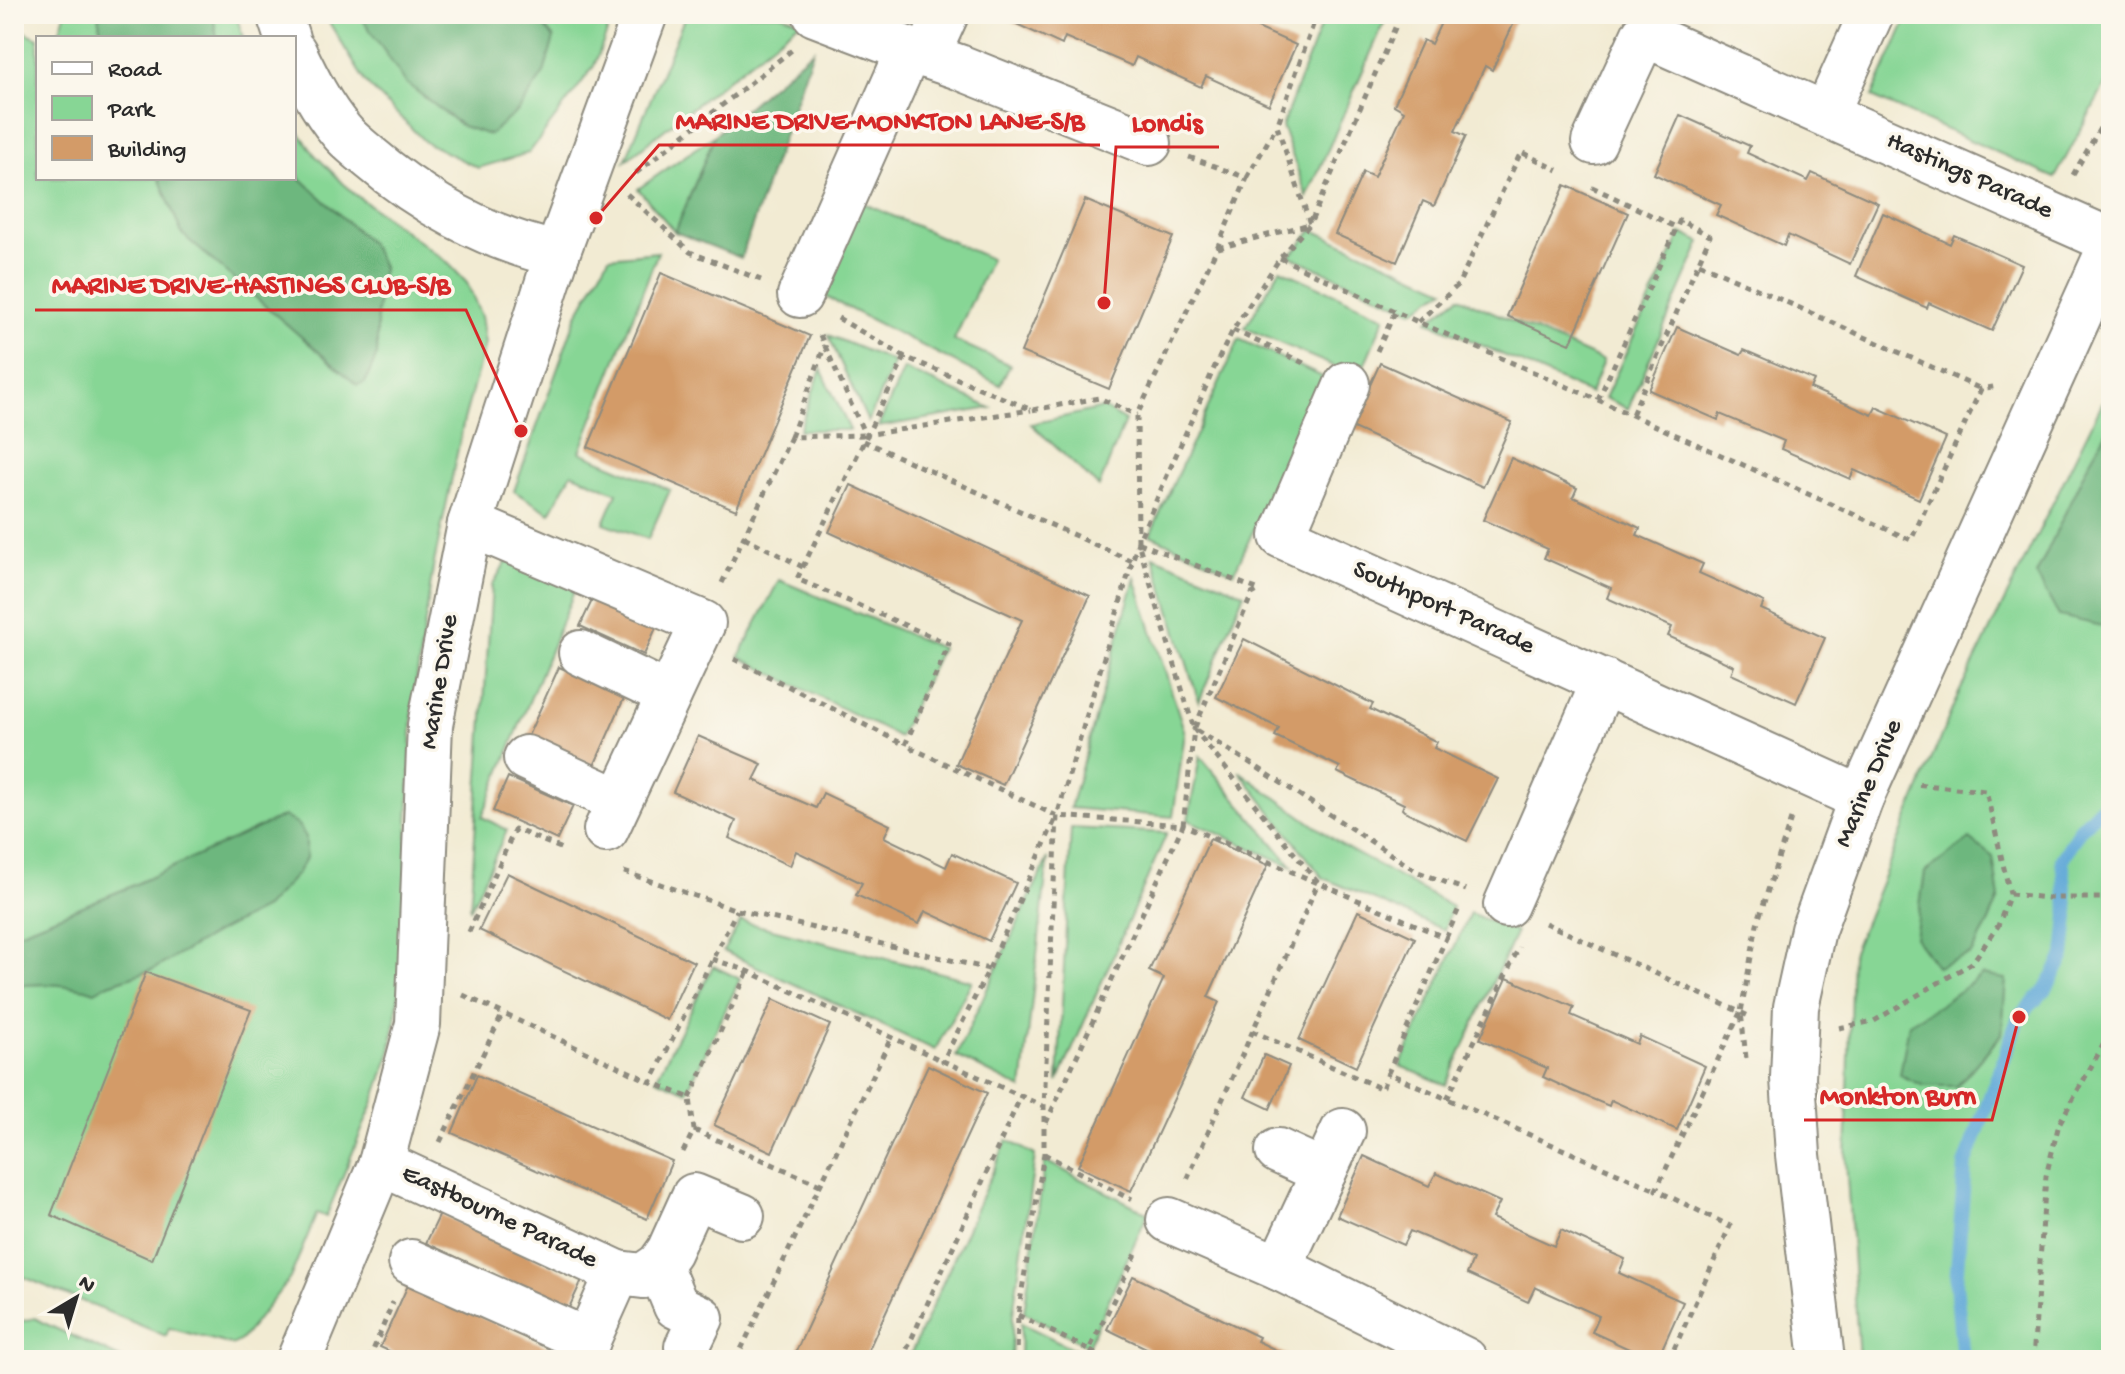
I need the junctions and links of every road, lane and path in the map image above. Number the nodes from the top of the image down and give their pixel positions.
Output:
1 (279, 14) edge
2 (645, 14) edge
3 (815, 14) edge
4 (946, 14) edge
5 (1315, 14) edge
6 (1401, 14) edge
7 (1871, 14) edge
8 (286, 36) edge
9 (918, 53) junction
10 (296, 56) edge
11 (2111, 109) edge
12 (1826, 114) junction
13 (1277, 126) junction
14 (1594, 142) dead end
15 (1149, 143) joint
16 (1563, 173) dead end
17 (1247, 178) junction
18 (1592, 187) dead end
19 (2051, 214) junction
20 (1310, 224) junction
21 (1678, 228) junction
22 (2111, 243) edge
23 (1217, 248) junction
24 (557, 254) junction
25 (1280, 258) junction
26 (1699, 263) junction
27 (800, 295) joint
28 (1418, 322) junction
29 (825, 344) junction
30 (905, 357) dead end
31 (2052, 375) junction
32 (1347, 384) dead end
33 (1981, 389) junction
34 (1598, 400) junction
35 (1032, 410) dead end
36 (1631, 417) junction
37 (791, 437) junction
38 (864, 438) junction
39 (470, 524) junction
40 (744, 537) junction
41 (1138, 542) junction
42 (1132, 561) junction
43 (803, 567) junction
44 (699, 631) junction
45 (581, 653) dead end
46 (1604, 681) junction
47 (669, 695) junction
48 (1194, 729) junction
49 (905, 745) junction
50 (526, 758) dead end
51 (1865, 789) junction
52 (1057, 816) junction
53 (1183, 825) junction
54 (604, 830) junction
55 (1318, 883) junction
56 (2010, 894) junction
57 (2110, 899) edge
58 (737, 910) junction
59 (1519, 911) junction
60 (1446, 938) junction
61 (420, 954) junction
62 (712, 959) junction
63 (989, 969) junction
64 (748, 971) junction
65 (1741, 1012) junction
66 (503, 1013) junction
67 (1252, 1031) junction
68 (2111, 1031) edge
69 (1795, 1037) junction
70 (891, 1038) junction
71 (943, 1061) junction
72 (1388, 1073) junction
73 (651, 1082) junction
74 (1021, 1096) junction
75 (690, 1098) junction
76 (1447, 1099) junction
77 (1044, 1107) junction
78 (1044, 1127) junction
79 (694, 1130) junction
80 (1343, 1131) dead end
81 (1278, 1151) dead end
82 (1044, 1154) junction
83 (381, 1163) junction
84 (1324, 1172) junction
85 (421, 1181) junction
86 (820, 1185) junction
87 (1656, 1190) junction
88 (694, 1196) junction
89 (742, 1216) dead end
90 (1162, 1217) junction
91 (411, 1262) dead end
92 (1279, 1268) junction
93 (638, 1269) junction
94 (1018, 1315) junction
95 (699, 1322) dead end
96 (1089, 1350) junction
97 (584, 1351) edge
98 (299, 1360) edge
99 (736, 1360) edge
100 (902, 1360) edge
101 (1017, 1360) edge
102 (1095, 1360) edge
103 (1106, 1360) edge
104 (1465, 1360) edge
105 (1669, 1360) edge
106 (1822, 1360) edge
107 (2033, 1360) edge

1 - 8 street
2 - 24 street, Marine Drive
3 - 9 street
4 - 9 street
5 - 13 path
6 - 20 path
7 - 12 street
9 - 15 street
9 - 27 street
10 - 24 street
11 - 19 path
12 - 14 street, Hastings Parade
12 - 19 street, Hastings Parade
13 - 17 path
13 - 20 path
15 - 17 path
16 - 28 path
17 - 23 path
18 - 21 path
19 - 22 street, Hastings Parade
20 - 23 path
20 - 25 path
21 - 26 path
21 - 34 path
22 - 31 street, Marine Drive
23 - 41 path
24 - 39 street, Marine Drive
25 - 28 path
25 - 41 path
26 - 33 path
26 - 36 path
27 - 29 path
28 - 34 path
29 - 37 path
29 - 38 path
30 - 38 path
31 - 33 path
31 - 51 street, Marine Drive
32 - 46 street, Southport Parade
33 - 36 path
34 - 36 path
35 - 38 path
37 - 38 path
37 - 40 path
38 - 42 path
38 - 43 path
39 - 44 street
39 - 61 street, Marine Drive
40 - 43 path
40 - 44 path
41 - 42 path
41 - 48 path
41 - 48 path
42 - 52 path
43 - 49 path
44 - 47 street
44 - 49 path
45 - 47 street
46 - 51 street, Southport Parade
46 - 59 street
47 - 54 street
48 - 53 path
48 - 55 path
48 - 60 path
49 - 52 path
50 - 54 street
51 - 56 path
51 - 69 street, Marine Drive
52 - 53 path
52 - 63 path
52 - 77 path
53 - 55 path
53 - 78 path
54 - 58 path
54 - 61 path
55 - 60 path
55 - 67 path
56 - 57 path
56 - 69 path
58 - 62 path
58 - 63 path
59 - 65 path
59 - 76 path
60 - 72 path
61 - 66 path
61 - 83 street, Marine Drive
62 - 64 path
62 - 73 path
63 - 71 path
64 - 70 path
64 - 75 path
65 - 69 path
65 - 87 path
66 - 73 path
66 - 85 path
67 - 72 path
67 - 90 path
68 - 107 path
69 - 106 street, Marine Drive
70 - 71 path
70 - 86 path
71 - 74 path
72 - 76 path
73 - 75 path
74 - 77 path
74 - 100 path
75 - 79 path
76 - 87 path
77 - 78 path
78 - 82 path
79 - 86 path
79 - 88 path
80 - 84 street
81 - 84 street
82 - 90 path
82 - 94 path
83 - 85 street, Eastbourne Parade
83 - 98 street, Marine Drive
84 - 92 street
85 - 93 street, Eastbourne Parade
86 - 99 path
87 - 105 path
88 - 89 street
88 - 93 street
90 - 92 street
90 - 96 path
91 - 97 street
92 - 104 street
93 - 95 street
93 - 97 street, Eastbourne Parade
94 - 96 path
94 - 101 path
96 - 102 path
96 - 103 path

